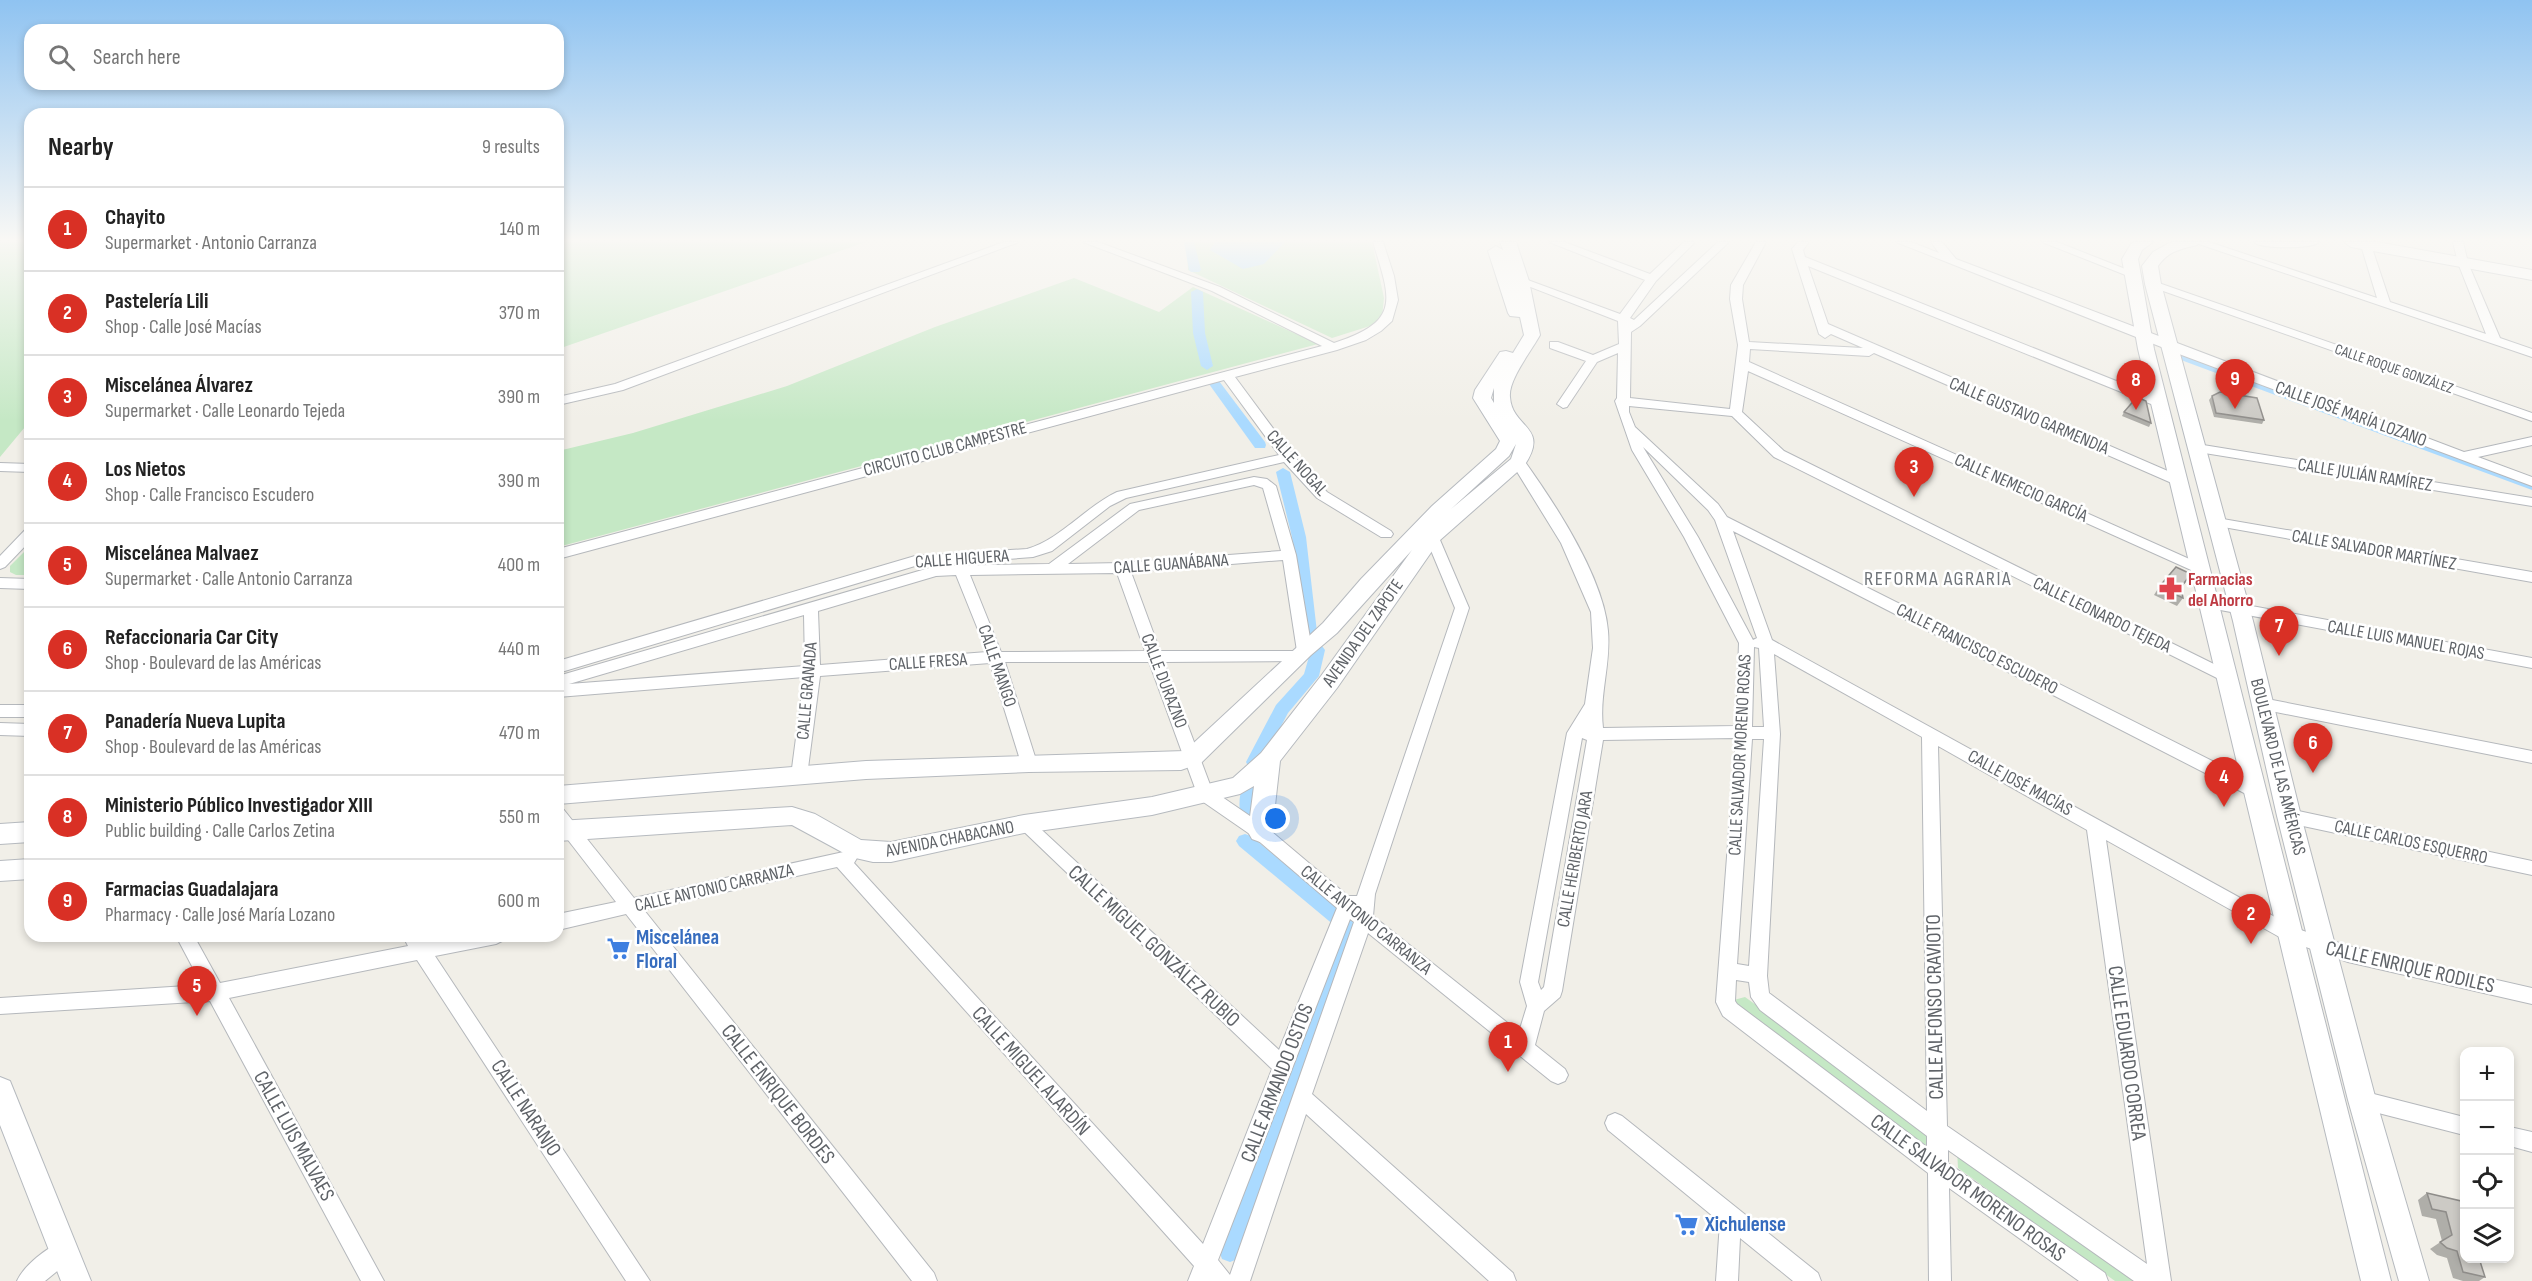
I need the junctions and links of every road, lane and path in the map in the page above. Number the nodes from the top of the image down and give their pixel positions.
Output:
1 (851, 302) edge
2 (1242, 302) edge
3 (1392, 302) edge
4 (1513, 302) edge
5 (1525, 302) edge
6 (1571, 302) edge
7 (1638, 302) edge
8 (1660, 302) edge
9 (1736, 302) edge
10 (1814, 302) edge
11 (1908, 302) edge
12 (2049, 302) edge
13 (2138, 302) edge
14 (2158, 302) edge
15 (2204, 302) edge
16 (2378, 302) edge
17 (2479, 302) edge
18 (2385, 304) joint
19 (1624, 325) junction
20 (1822, 326) junction
21 (2144, 341) junction
22 (2495, 341) junction
23 (1554, 345) dead end
24 (1744, 345) junction
25 (1624, 346) junction
26 (1333, 347) junction
27 (1830, 350) junction
28 (2171, 351) junction
29 (1878, 352) junction
30 (2532, 353) edge
31 (1593, 359) junction
32 (1743, 364) junction
33 (1226, 374) junction
34 (564, 400) edge
35 (1622, 401) junction
36 (2160, 402) junction
37 (1563, 404) dead end
38 (1736, 413) junction
39 (2532, 417) edge
40 (1629, 426) junction
41 (2532, 441) edge
42 (2197, 448) junction
43 (2464, 456) junction
44 (1287, 457) junction
45 (1508, 461) junction
46 (0, 467) edge
47 (24, 468) edge
48 (2179, 482) junction
49 (2532, 482) edge
50 (2532, 492) edge
51 (2532, 502) edge
52 (1722, 520) junction
53 (2217, 522) junction
54 (1386, 534) dead end
55 (1432, 536) junction
56 (24, 539) edge
57 (564, 552) edge
58 (1289, 555) junction
59 (0, 564) edge
60 (1122, 568) junction
61 (1052, 569) junction
62 (2200, 569) junction
63 (961, 570) junction
64 (2532, 577) edge
65 (0, 583) edge
66 (24, 584) edge
67 (2209, 603) junction
68 (811, 607) junction
69 (2240, 609) junction
70 (1747, 643) junction
71 (1766, 643) junction
72 (1301, 653) junction
73 (996, 657) junction
74 (1155, 658) junction
75 (2532, 663) edge
76 (564, 665) edge
77 (813, 670) junction
78 (2226, 677) junction
79 (564, 680) edge
80 (564, 691) edge
81 (2262, 704) junction
82 (1593, 705) junction
83 (0, 711) edge
84 (24, 711) edge
85 (0, 729) edge
86 (24, 730) edge
87 (1744, 732) junction
88 (1575, 733) junction
89 (1930, 733) junction
90 (1772, 734) junction
91 (1596, 735) junction
92 (1193, 757) junction
93 (2532, 757) edge
94 (1269, 759) junction
95 (1029, 763) junction
96 (799, 776) junction
97 (2254, 790) junction
98 (1205, 794) junction
99 (564, 795) edge
100 (2289, 816) junction
101 (1024, 825) junction
102 (2095, 825) junction
103 (564, 826) edge
104 (564, 828) edge
105 (24, 832) edge
106 (1260, 832) junction
107 (0, 834) edge
108 (870, 854) junction
109 (841, 860) junction
110 (2532, 868) edge
111 (24, 869) edge
112 (0, 871) edge
113 (1366, 894) junction
114 (1347, 906) junction
115 (629, 907) junction
116 (1364, 920) junction
117 (564, 921) edge
118 (2289, 934) junction
119 (187, 942) edge
120 (438, 942) edge
121 (418, 944) edge
122 (2322, 947) junction
123 (1726, 970) junction
124 (1758, 976) junction
125 (216, 992) junction
126 (2532, 996) edge
127 (0, 1006) edge
128 (1536, 1006) junction
129 (1526, 1047) junction
130 (1284, 1067) junction
131 (1558, 1075) dead end
132 (0, 1090) edge
133 (1301, 1097) junction
134 (2361, 1100) junction
135 (1615, 1123) dead end
136 (2460, 1125) edge
137 (1937, 1131) junction
138 (2514, 1138) edge
139 (2532, 1142) edge
140 (1938, 1168) junction
141 (1731, 1218) junction
142 (64, 1251) junction
143 (1202, 1273) edge
144 (28, 1281) edge
145 (76, 1281) edge
146 (373, 1281) edge
147 (639, 1281) edge
148 (926, 1281) edge
149 (1222, 1281) edge
150 (1239, 1281) edge
151 (1505, 1281) edge
152 (1727, 1281) edge
153 (1810, 1281) edge
154 (1940, 1281) edge
155 (2097, 1281) edge
156 (2153, 1281) edge
157 (2160, 1281) edge
158 (2376, 1281) edge
159 (2414, 1281) edge

1 - 34 street
2 - 26 street
3 - 26 street, CIRCUITO CLUB CAMPESTRE
4 - 45 main road
5 - 45 main road
6 - 19 street
7 - 19 street
8 - 19 street
9 - 24 street
10 - 20 street
11 - 36 street
12 - 21 street, CALLE JOSÉ MARÍA LOZANO
13 - 21 main road, BOULEVARD DE LAS AMÉRICAS
14 - 28 main road, BOULEVARD DE LAS AMÉRICAS
15 - 39 street, CALLE ROQUE GONZÁLEZ
16 - 18 street
17 - 22 street
18 - 22 street
19 - 25 street, CALLE SALVADOR MORENO ROSAS
20 - 27 street
20 - 29 street, CALLE GUSTAVO GARMENDIA
21 - 28 street, CALLE JOSÉ MARÍA LOZANO
21 - 36 main road, BOULEVARD DE LAS AMÉRICAS
22 - 30 street
23 - 31 street
24 - 27 street, CALLE GUSTAVO GARMENDIA
24 - 32 street
25 - 31 street
25 - 35 street, CALLE SALVADOR MORENO ROSAS
26 - 33 street, CIRCUITO CLUB CAMPESTRE
27 - 29 street, CALLE GUSTAVO GARMENDIA
28 - 42 main road, BOULEVARD DE LAS AMÉRICAS
28 - 43 street, CALLE JOSÉ MARÍA LOZANO
28 - 50 street, CALLE JOSÉ MARÍA LOZANO
29 - 48 street, CALLE GUSTAVO GARMENDIA
31 - 37 street
32 - 38 street
32 - 62 street, CALLE NEMECIO GARCÍA
33 - 44 street, CALLE NOGAL
33 - 57 street, CIRCUITO CLUB CAMPESTRE
35 - 38 street
35 - 40 street, CALLE SALVADOR MORENO ROSAS
36 - 48 main road, BOULEVARD DE LAS AMÉRICAS
38 - 78 street, CALLE LEONARDO TEJEDA
40 - 52 street, CALLE FRANCISCO ESCUDERO
40 - 70 street, CALLE SALVADOR MORENO ROSAS
41 - 43 street
42 - 51 street, CALLE JULIÁN RAMÍREZ
42 - 53 main road, BOULEVARD DE LAS AMÉRICAS
43 - 49 street, CALLE JOSÉ MARÍA LOZANO
44 - 54 street, CALLE NOGAL
44 - 76 street, CALLE HIGUERA
45 - 55 main road, AVENIDA DEL ZAPOTE
45 - 72 main road, AVENIDA DEL ZAPOTE
45 - 82 street, CALLE HERIBERTO JARA
46 - 47 street
48 - 62 main road, BOULEVARD DE LAS AMÉRICAS
52 - 71 street, CALLE SALVADOR MORENO ROSAS
52 - 97 street, CALLE FRANCISCO ESCUDERO
53 - 64 street, CALLE SALVADOR MARTÍNEZ
53 - 69 main road, BOULEVARD DE LAS AMÉRICAS
55 - 94 main road, AVENIDA DEL ZAPOTE
55 - 113 street, CALLE ARMANDO OSTOS
56 - 59 street
58 - 60 street, CALLE GUANÁBANA
58 - 61 street, CALLE NOGAL
58 - 72 street, CALLE NOGAL
60 - 61 street, CALLE GUANÁBANA
60 - 74 street, CALLE DURAZNO
61 - 63 street, CALLE HIGUERA
62 - 67 main road, BOULEVARD DE LAS AMÉRICAS
63 - 68 street, CALLE HIGUERA
63 - 73 street, CALLE MANGO
65 - 66 street
67 - 69 street, CALLE LUIS MANUEL ROJAS
67 - 78 main road, BOULEVARD DE LAS AMÉRICAS
68 - 77 street, CALLE GRANADA
68 - 79 street, CALLE HIGUERA
69 - 75 street, CALLE LUIS MANUEL ROJAS
69 - 81 main road, BOULEVARD DE LAS AMÉRICAS
70 - 71 street, CALLE JOSÉ MACÍAS
70 - 87 street, CALLE SALVADOR MORENO ROSAS
71 - 89 street, CALLE JOSÉ MACÍAS
71 - 90 street, CALLE SALVADOR MORENO ROSAS
72 - 74 street, CALLE FRESA
72 - 92 main road, AVENIDA DEL ZAPOTE
73 - 74 street, CALLE FRESA
73 - 77 street, CALLE FRESA
73 - 95 street, CALLE MANGO
74 - 92 street, CALLE DURAZNO
77 - 80 street, CALLE FRESA
77 - 96 street, CALLE GRANADA
78 - 97 main road, BOULEVARD DE LAS AMÉRICAS
81 - 93 street
81 - 100 main road, BOULEVARD DE LAS AMÉRICAS
82 - 88 street, CALLE HERIBERTO JARA
82 - 91 street, CALLE HERIBERTO JARA
83 - 84 street
85 - 86 street
87 - 90 street
87 - 91 street
87 - 123 street, CALLE SALVADOR MORENO ROSAS
88 - 91 street
88 - 128 street, CALLE HERIBERTO JARA
89 - 102 street, CALLE JOSÉ MACÍAS
89 - 137 street, CALLE ALFONSO CRAVIOTO
90 - 124 street, CALLE SALVADOR MORENO ROSAS
91 - 128 street, CALLE HERIBERTO JARA
92 - 95 main road
92 - 98 street, CALLE DURAZNO
94 - 98 main road, AVENIDA DEL ZAPOTE
94 - 106 main road
95 - 96 main road
96 - 99 main road
97 - 118 main road, BOULEVARD DE LAS AMÉRICAS
98 - 101 main road, AVENIDA CHABACANO
98 - 106 street, CALLE ANTONIO CARRANZA
100 - 110 street, CALLE CARLOS ESQUERRO
100 - 122 main road, BOULEVARD DE LAS AMÉRICAS
101 - 108 main road, AVENIDA CHABACANO
101 - 130 street, CALLE MIGUEL GONZÁLEZ RUBIO
102 - 118 street, CALLE JOSÉ MACÍAS
102 - 157 street, CALLE EDUARDO CORREA
103 - 108 main road, AVENIDA CHABACANO
104 - 115 street, CALLE ENRIQUE BORDES
105 - 107 main road
106 - 114 street, CALLE ANTONIO CARRANZA
108 - 109 street, CALLE ANTONIO CARRANZA
109 - 115 street, CALLE ANTONIO CARRANZA
109 - 143 street, CALLE MIGUEL ALARDÍN
111 - 112 main road
113 - 114 street
113 - 116 street, CALLE ARMANDO OSTOS
114 - 116 street, CALLE ANTONIO CARRANZA
114 - 130 street, CALLE ARMANDO OSTOS
115 - 117 street, CALLE ANTONIO CARRANZA
115 - 148 street, CALLE ENRIQUE BORDES
116 - 129 street, CALLE ANTONIO CARRANZA
116 - 133 street, CALLE ARMANDO OSTOS
118 - 122 street, CALLE ENRIQUE RODILES
118 - 158 main road, BOULEVARD DE LAS AMÉRICAS
119 - 125 street, CALLE LUIS MALVAES
120 - 121 street
121 - 125 street
121 - 147 street, CALLE NARANJO
122 - 126 street, CALLE ENRIQUE RODILES
122 - 134 main road, BOULEVARD DE LAS AMÉRICAS
123 - 124 street
123 - 140 street, CALLE SALVADOR MORENO ROSAS
124 - 137 street, CALLE SALVADOR MORENO ROSAS
125 - 127 street
125 - 146 street, CALLE LUIS MALVAES
128 - 129 street, CALLE HERIBERTO JARA
129 - 131 street, CALLE ANTONIO CARRANZA
130 - 143 street, CALLE ARMANDO OSTOS
132 - 142 main road
133 - 150 street, CALLE ARMANDO OSTOS
133 - 151 street
134 - 136 street
134 - 159 main road, BOULEVARD DE LAS AMÉRICAS
135 - 141 street
137 - 140 street, CALLE ALFONSO CRAVIOTO
137 - 156 street, CALLE SALVADOR MORENO ROSAS
138 - 139 street
140 - 154 street, CALLE ALFONSO CRAVIOTO
140 - 155 street, CALLE SALVADOR MORENO ROSAS
141 - 152 street
141 - 153 street
142 - 144 street
142 - 145 main road
143 - 149 street, CALLE MIGUEL ALARDÍN

